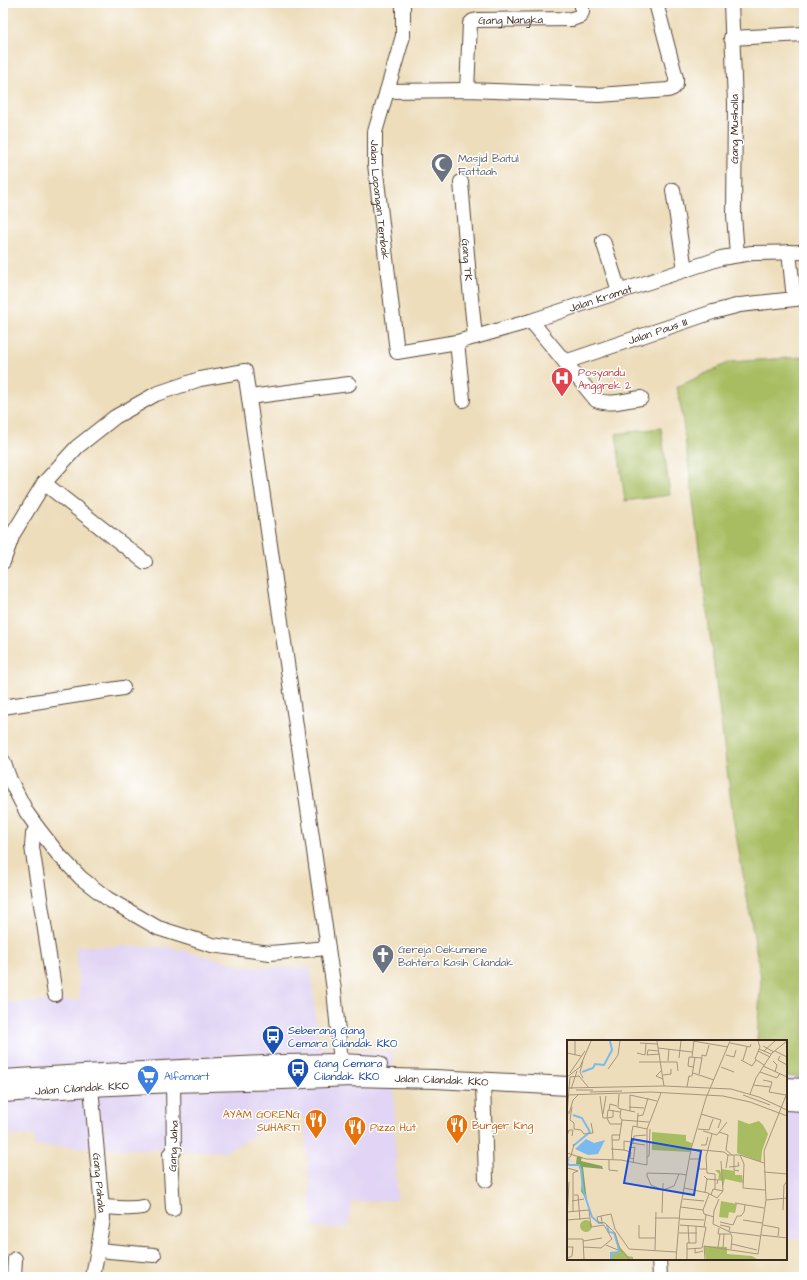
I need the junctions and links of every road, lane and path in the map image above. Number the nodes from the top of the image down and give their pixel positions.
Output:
1 (402, 3) edge
2 (582, 3) edge
3 (656, 3) edge
4 (731, 3) edge
5 (804, 34) edge
6 (731, 38) junction
7 (389, 84) junction
8 (467, 90) junction
9 (461, 182) dead end
10 (673, 190) dead end
11 (603, 241) dead end
12 (789, 252) junction
13 (804, 252) edge
14 (737, 255) junction
15 (685, 270) junction
16 (619, 291) junction
17 (799, 299) edge
18 (531, 321) junction
19 (475, 337) junction
20 (457, 342) junction
21 (398, 352) joint
22 (565, 362) junction
23 (349, 384) dead end
24 (249, 397) junction
25 (641, 398) dead end
26 (463, 400) dead end
27 (44, 483) junction
28 (3, 562) edge
29 (146, 562) dead end
30 (123, 688) dead end
31 (3, 707) edge
32 (3, 761) edge
33 (37, 828) junction
34 (328, 948) junction
35 (55, 994) dead end
36 (341, 1070) junction
37 (567, 1074) edge
38 (3, 1079) edge
39 (483, 1082) junction
40 (173, 1083) junction
41 (91, 1086) junction
42 (567, 1086) edge
43 (787, 1087) edge
44 (804, 1088) edge
45 (3, 1093) edge
46 (787, 1101) edge
47 (804, 1102) edge
48 (486, 1180) dead end
49 (102, 1207) junction
50 (143, 1207) dead end
51 (173, 1209) dead end
52 (98, 1250) junction
53 (154, 1255) dead end
54 (15, 1259) dead end
55 (658, 1260) edge
56 (14, 1277) edge
57 (93, 1277) edge
58 (660, 1277) edge

1 - 7 street, Jalan Lapangan Tembak
2 - 8 street, Gang Nangka
3 - 8 street
4 - 6 street, Gang Musholla
5 - 6 street
6 - 14 street, Gang Musholla
7 - 8 street
7 - 21 street, Jalan Lapangan Tembak
9 - 19 street, Gang TK
10 - 15 street
11 - 16 street
12 - 13 street, Jalan Kramat
12 - 14 street, Jalan Kramat
12 - 17 street
14 - 15 street, Jalan Kramat
15 - 16 street, Jalan Kramat
16 - 18 street, Jalan Kramat
17 - 22 street, Jalan Paus III
18 - 19 street, Jalan Kramat
18 - 22 street
19 - 20 street, Jalan Kramat
20 - 21 street, Jalan Kramat
20 - 26 street
22 - 25 street
23 - 24 street
24 - 27 street
24 - 34 street
27 - 28 street
27 - 29 street
30 - 31 street
32 - 33 street
33 - 34 street
33 - 35 street
34 - 36 street
36 - 37 street, Jalan Cilandak KKO
36 - 38 street, Jalan Cilandak KKO
36 - 39 street, Jalan Cilandak KKO
36 - 40 street, Jalan Cilandak KKO
39 - 42 street, Jalan Cilandak KKO
39 - 48 street
40 - 41 street, Jalan Cilandak KKO
40 - 51 street, Gang Jaha
41 - 45 street, Jalan Cilandak KKO
41 - 49 street, Gang Pahala
43 - 44 street
46 - 47 street
49 - 50 street
49 - 52 street, Gang Pahala
52 - 53 street
52 - 57 street, Gang Pahala
54 - 56 street
55 - 58 street

